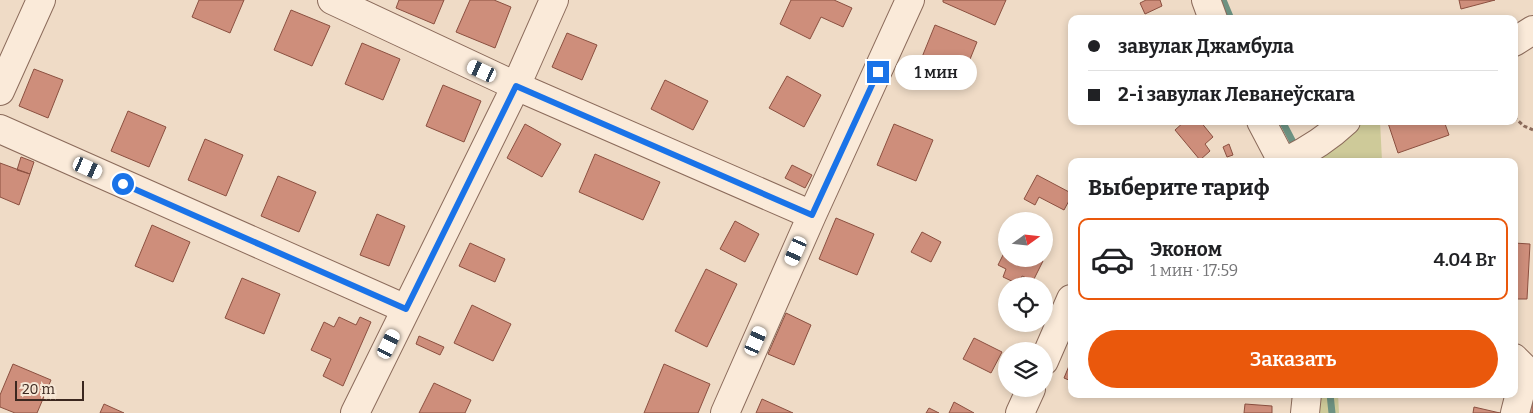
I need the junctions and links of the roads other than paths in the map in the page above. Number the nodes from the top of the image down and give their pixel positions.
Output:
1 (41, 0) edge
2 (332, 0) edge
3 (554, 0) edge
4 (910, 0) edge
5 (1206, 0) edge
6 (1212, 15) edge
7 (1533, 30) edge
8 (1518, 39) edge
9 (516, 86) junction
10 (0, 91) edge
11 (1263, 125) edge
12 (1342, 125) edge
13 (0, 129) edge
14 (1280, 158) edge
15 (1293, 158) edge
16 (812, 215) junction
17 (1068, 307) edge
18 (406, 309) junction
19 (1052, 342) edge
20 (1518, 362) edge
21 (1027, 397) edge
22 (1307, 398) edge
23 (356, 413) edge
24 (725, 413) edge
25 (1020, 413) edge
26 (1305, 413) edge
27 (1516, 413) edge

1 - 10 street
2 - 9 street
3 - 9 street
4 - 16 street
5 - 6 street
7 - 8 street
9 - 16 street
9 - 18 street
11 - 14 street
12 - 15 street
13 - 18 street
16 - 24 street
17 - 19 street
18 - 23 street
20 - 27 street
21 - 25 street
22 - 26 street

